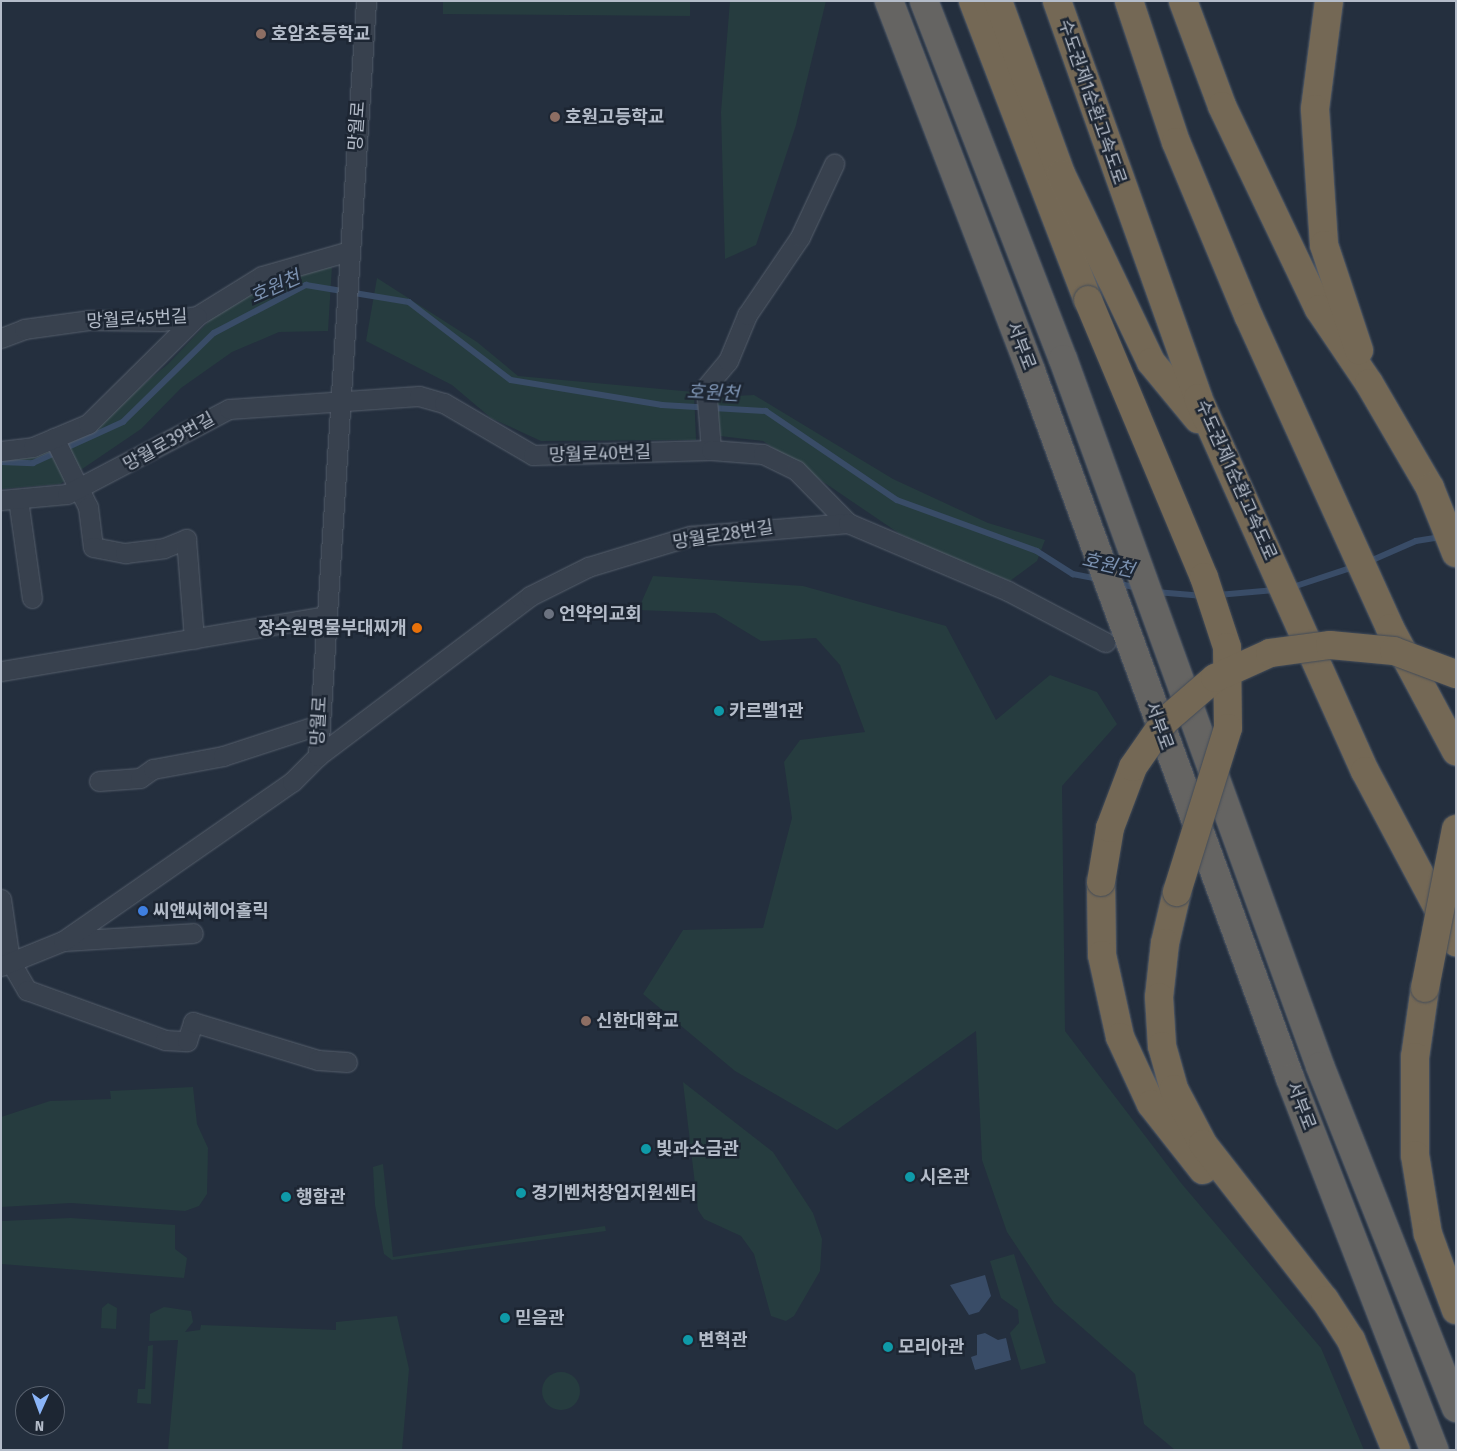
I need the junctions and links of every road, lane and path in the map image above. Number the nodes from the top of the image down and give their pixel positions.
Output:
1 (366, 1) edge
2 (889, 1) edge
3 (924, 1) edge
4 (973, 1) edge
5 (998, 1) edge
6 (1057, 1) edge
7 (1128, 1) edge
8 (1183, 1) edge
9 (1329, 1) edge
10 (834, 164) dead end
11 (349, 251) junction
12 (196, 316) junction
13 (1343, 330) junction
14 (1, 338) edge
15 (341, 404) junction
16 (54, 438) junction
17 (711, 450) junction
18 (1224, 450) junction
19 (1, 451) edge
20 (78, 490) junction
21 (10, 500) edge
22 (848, 523) junction
23 (1456, 553) edge
24 (32, 598) dead end
25 (326, 616) junction
26 (194, 639) junction
27 (1105, 642) dead end
28 (1, 671) edge
29 (1456, 674) edge
30 (318, 725) junction
31 (1456, 751) edge
32 (318, 756) junction
33 (99, 781) dead end
34 (1456, 829) edge
35 (1, 899) edge
36 (193, 932) dead end
37 (63, 941) junction
38 (1456, 942) edge
39 (6, 964) edge
40 (348, 1062) dead end
41 (1291, 1258) junction
42 (1456, 1310) edge
43 (1456, 1408) edge
44 (1396, 1450) edge
45 (1434, 1450) edge

1 - 11 street, 망월로
2 - 45 highway, 서부로
3 - 43 highway, 서부로
4 - 41 highway, bridge
5 - 18 highway
6 - 18 highway, 수도권제1순환고속도로
7 - 31 highway
8 - 13 highway
9 - 13 highway
10 - 17 street
11 - 12 street, 망월로45번길
11 - 15 street, 망월로
12 - 14 street, 망월로45번길
12 - 16 street
13 - 23 highway
15 - 17 street, 망월로40번길
15 - 20 street, 망월로39번길
15 - 25 street, 망월로
16 - 19 street
16 - 20 street
17 - 22 street, 망월로40번길
18 - 38 highway, 수도권제1순환고속도로, bridge
20 - 21 street, 망월로39번길
20 - 26 street
21 - 24 street
22 - 27 street, 망월로28번길
22 - 32 street, 망월로28번길
25 - 26 street
25 - 30 street, 망월로
26 - 28 street
29 - 41 highway, bridge
30 - 32 street, 망월로
30 - 33 street
32 - 37 street, 망월로
34 - 42 highway, bridge
35 - 39 street
36 - 37 street
37 - 39 street, 망월로
39 - 40 street
41 - 44 highway

